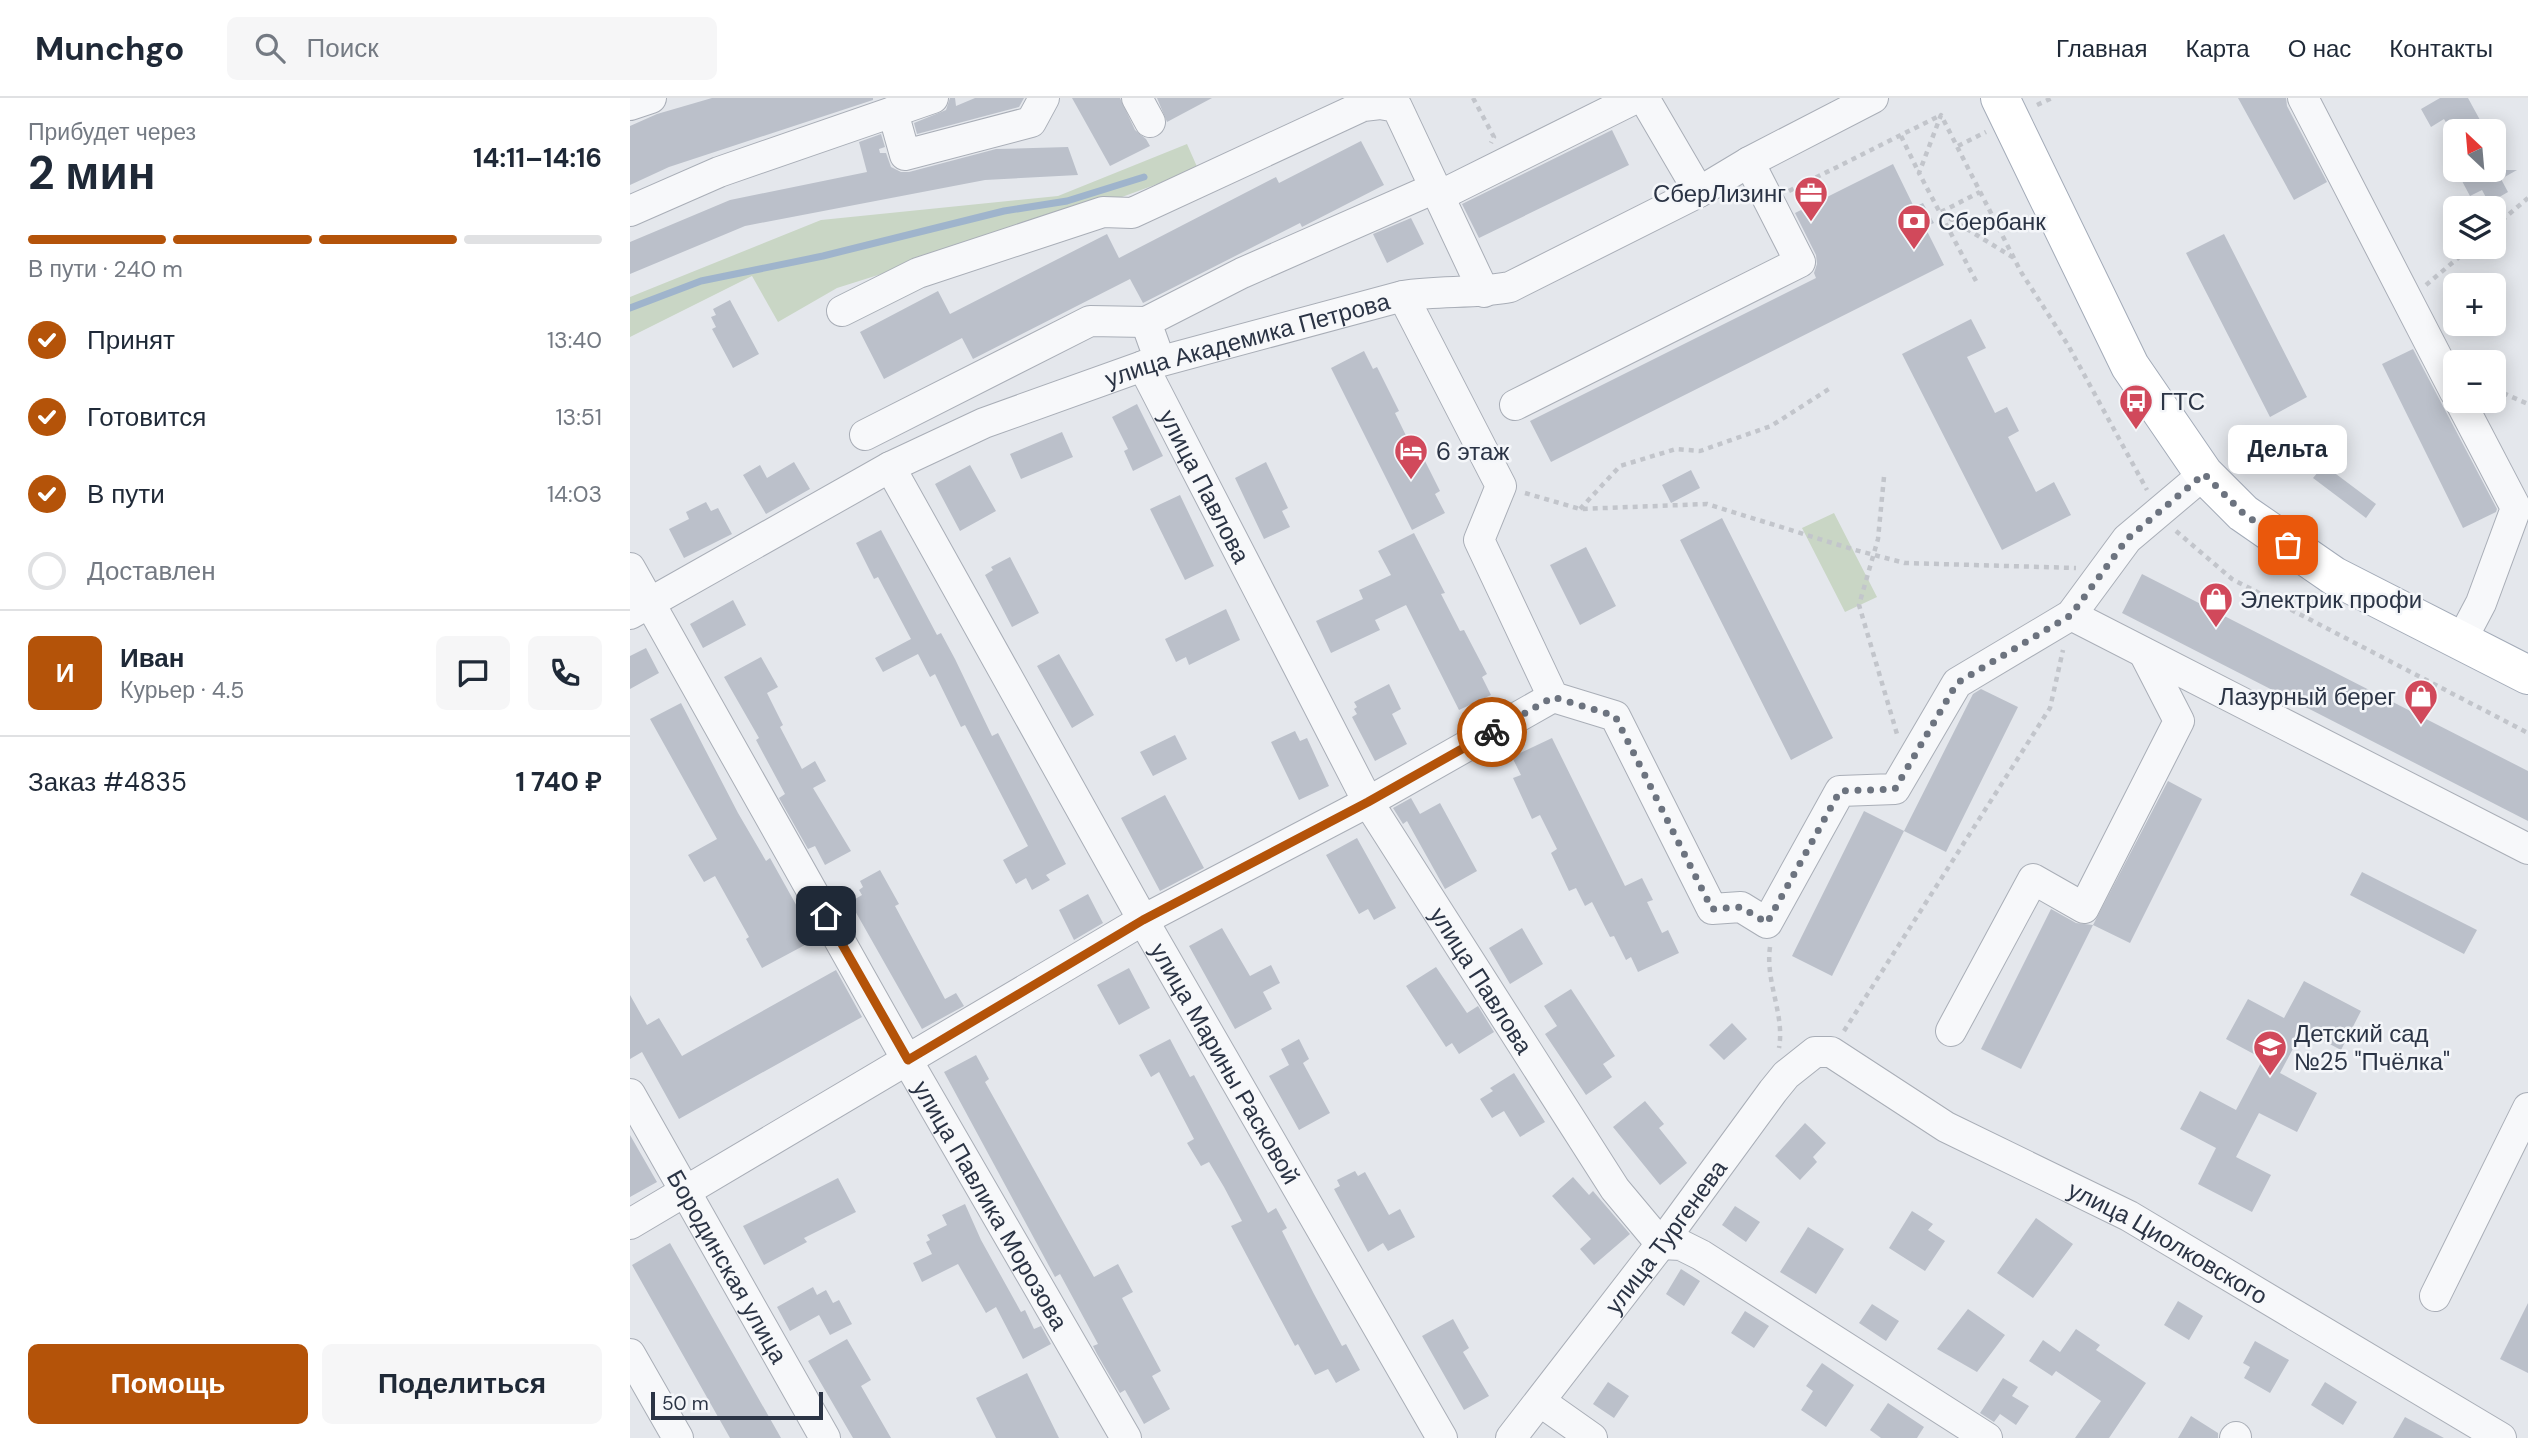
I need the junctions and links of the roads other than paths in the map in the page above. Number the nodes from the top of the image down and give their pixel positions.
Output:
1 (651, 98) edge
2 (933, 98) edge
3 (1044, 98) edge
4 (1636, 98) edge
5 (1644, 98) edge
6 (1873, 98) edge
7 (2000, 98) edge
8 (2303, 98) edge
9 (630, 105) edge
10 (893, 112) junction
11 (1749, 162) junction
12 (1437, 192) junction
13 (1699, 192) junction
14 (630, 211) edge
15 (1484, 292) junction
16 (1403, 296) junction
17 (842, 311) dead end
18 (1146, 322) junction
19 (1152, 364) junction
20 (2443, 368) edge
21 (1515, 405) dead end
22 (2466, 413) edge
23 (865, 435) dead end
24 (890, 467) junction
25 (2204, 474) junction
26 (630, 568) edge
27 (639, 608) edge
28 (2071, 615) junction
29 (2461, 641) junction
30 (2144, 653) junction
31 (2528, 675) edge
32 (1553, 697) junction
33 (1368, 802) junction
34 (2528, 849) edge
35 (1143, 920) junction
36 (1951, 1031) dead end
37 (1831, 1052) joint
38 (908, 1060) junction
39 (630, 1094) edge
40 (2528, 1108) edge
41 (686, 1190) junction
42 (630, 1224) edge
43 (1661, 1244) junction
44 (2435, 1296) dead end
45 (630, 1354) edge
46 (1541, 1402) junction
47 (678, 1438) edge
48 (825, 1438) edge
49 (1126, 1438) edge
50 (1442, 1438) edge
51 (1511, 1438) edge
52 (1592, 1438) edge
53 (1987, 1438) edge
54 (2501, 1438) edge

1 - 9 street
2 - 10 street
3 - 10 street
4 - 12 street
5 - 13 street
6 - 11 street, улица Академика Петрова
7 - 25 main road
8 - 20 street
10 - 14 street
11 - 13 street, улица Академика Петрова
11 - 21 street
12 - 15 street
12 - 17 street
12 - 18 street
13 - 15 street, улица Академика Петрова
15 - 16 street, улица Академика Петрова
16 - 19 street, улица Академика Петрова
16 - 32 street
18 - 19 street, улица Павлова
18 - 23 street
19 - 24 street, улица Академика Петрова
19 - 33 street, улица Павлова
22 - 29 street
24 - 27 street, улица Академика Петрова
24 - 35 street, улица Марины Расковой
25 - 28 street
25 - 29 main road
26 - 27 street, улица Павлика Морозова
27 - 38 street, улица Павлика Морозова
28 - 30 street
28 - 32 street
29 - 31 main road
30 - 34 street
30 - 36 street
32 - 33 street
33 - 35 street
33 - 43 street, улица Павлова
35 - 38 street
35 - 50 street, улица Марины Расковой
37 - 43 street, улица Тургенева
37 - 54 street, улица Циолковского
38 - 41 street
38 - 49 street, улица Павлика Морозова
39 - 41 street, Бородинская улица
40 - 44 street
41 - 42 street
41 - 48 street, Бородинская улица
43 - 46 street, улица Тургенева
43 - 53 street
45 - 47 street
46 - 51 street, улица Тургенева
46 - 52 street

